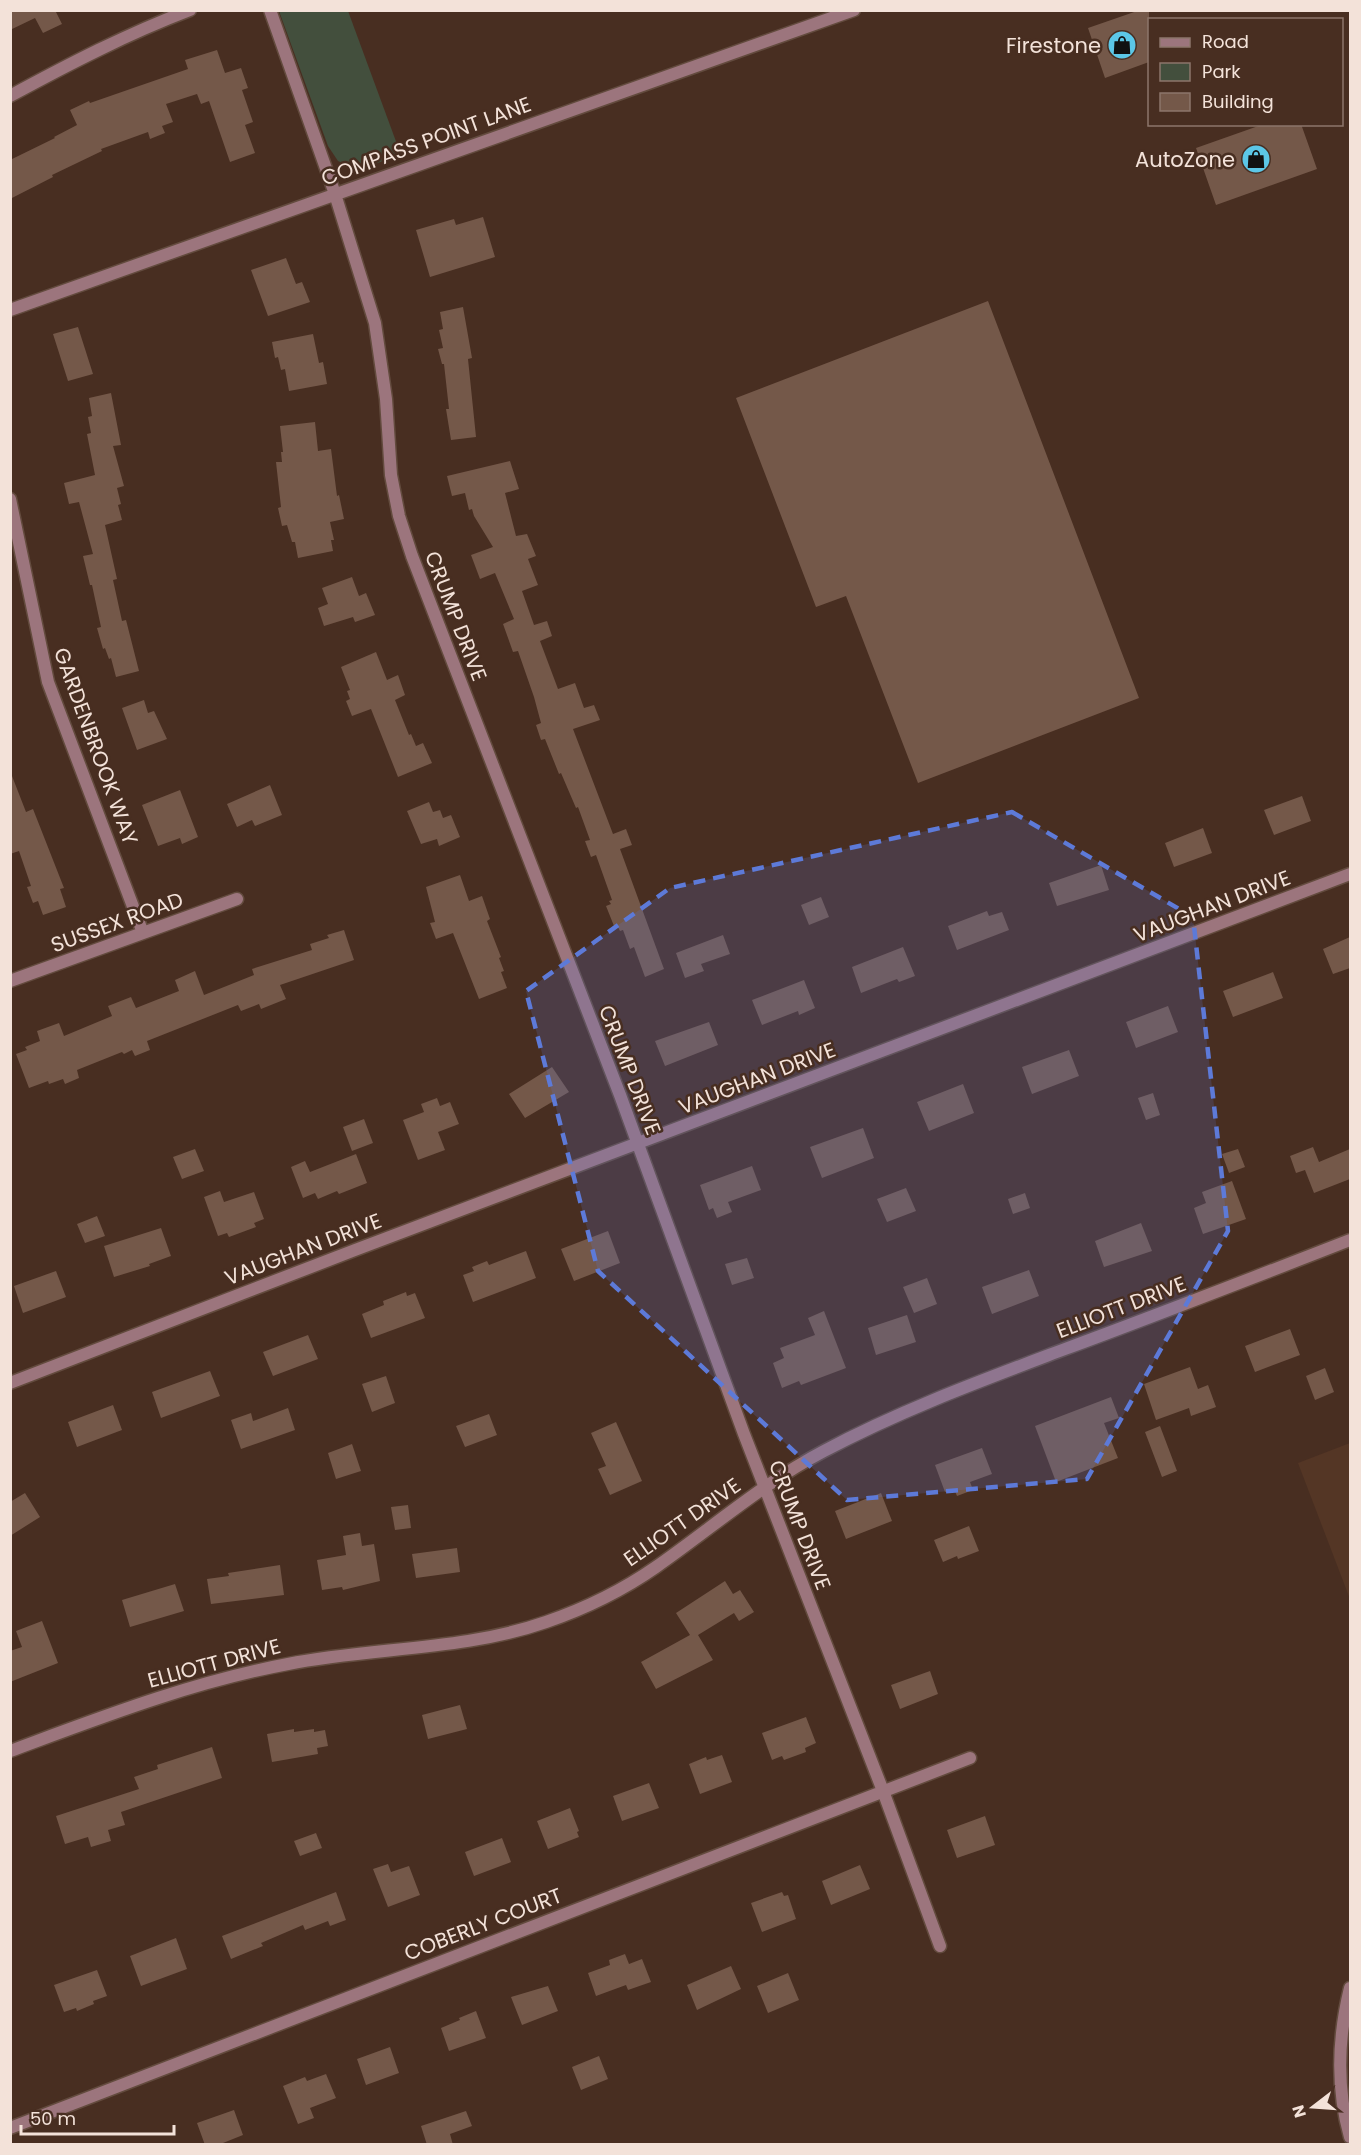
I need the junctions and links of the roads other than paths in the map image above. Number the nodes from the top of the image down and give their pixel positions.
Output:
1 (189, 10) edge
2 (270, 10) edge
3 (854, 10) edge
4 (10, 96) edge
5 (334, 194) junction
6 (10, 310) edge
7 (10, 499) edge
8 (1350, 874) edge
9 (237, 898) dead end
10 (143, 933) junction
11 (10, 981) edge
12 (638, 1144) junction
13 (1350, 1240) edge
14 (10, 1383) edge
15 (765, 1487) junction
16 (10, 1751) edge
17 (970, 1758) dead end
18 (883, 1791) junction
19 (940, 1946) dead end
20 (1350, 1988) edge
21 (10, 2128) edge
22 (1350, 2137) edge

1 - 4 street
2 - 5 street, CRUMP DRIVE
3 - 5 street, COMPASS POINT LANE
5 - 6 street, COMPASS POINT LANE
5 - 12 street, CRUMP DRIVE
7 - 10 street, GARDENBROOK WAY
8 - 12 street, VAUGHAN DRIVE
9 - 10 street, SUSSEX ROAD
10 - 11 street, SUSSEX ROAD
12 - 14 street, VAUGHAN DRIVE
12 - 15 street, CRUMP DRIVE
13 - 15 street, ELLIOTT DRIVE
15 - 16 street, ELLIOTT DRIVE
15 - 18 street, CRUMP DRIVE
17 - 18 street, COBERLY COURT
18 - 19 street, CRUMP DRIVE
18 - 21 street, COBERLY COURT
20 - 22 street

